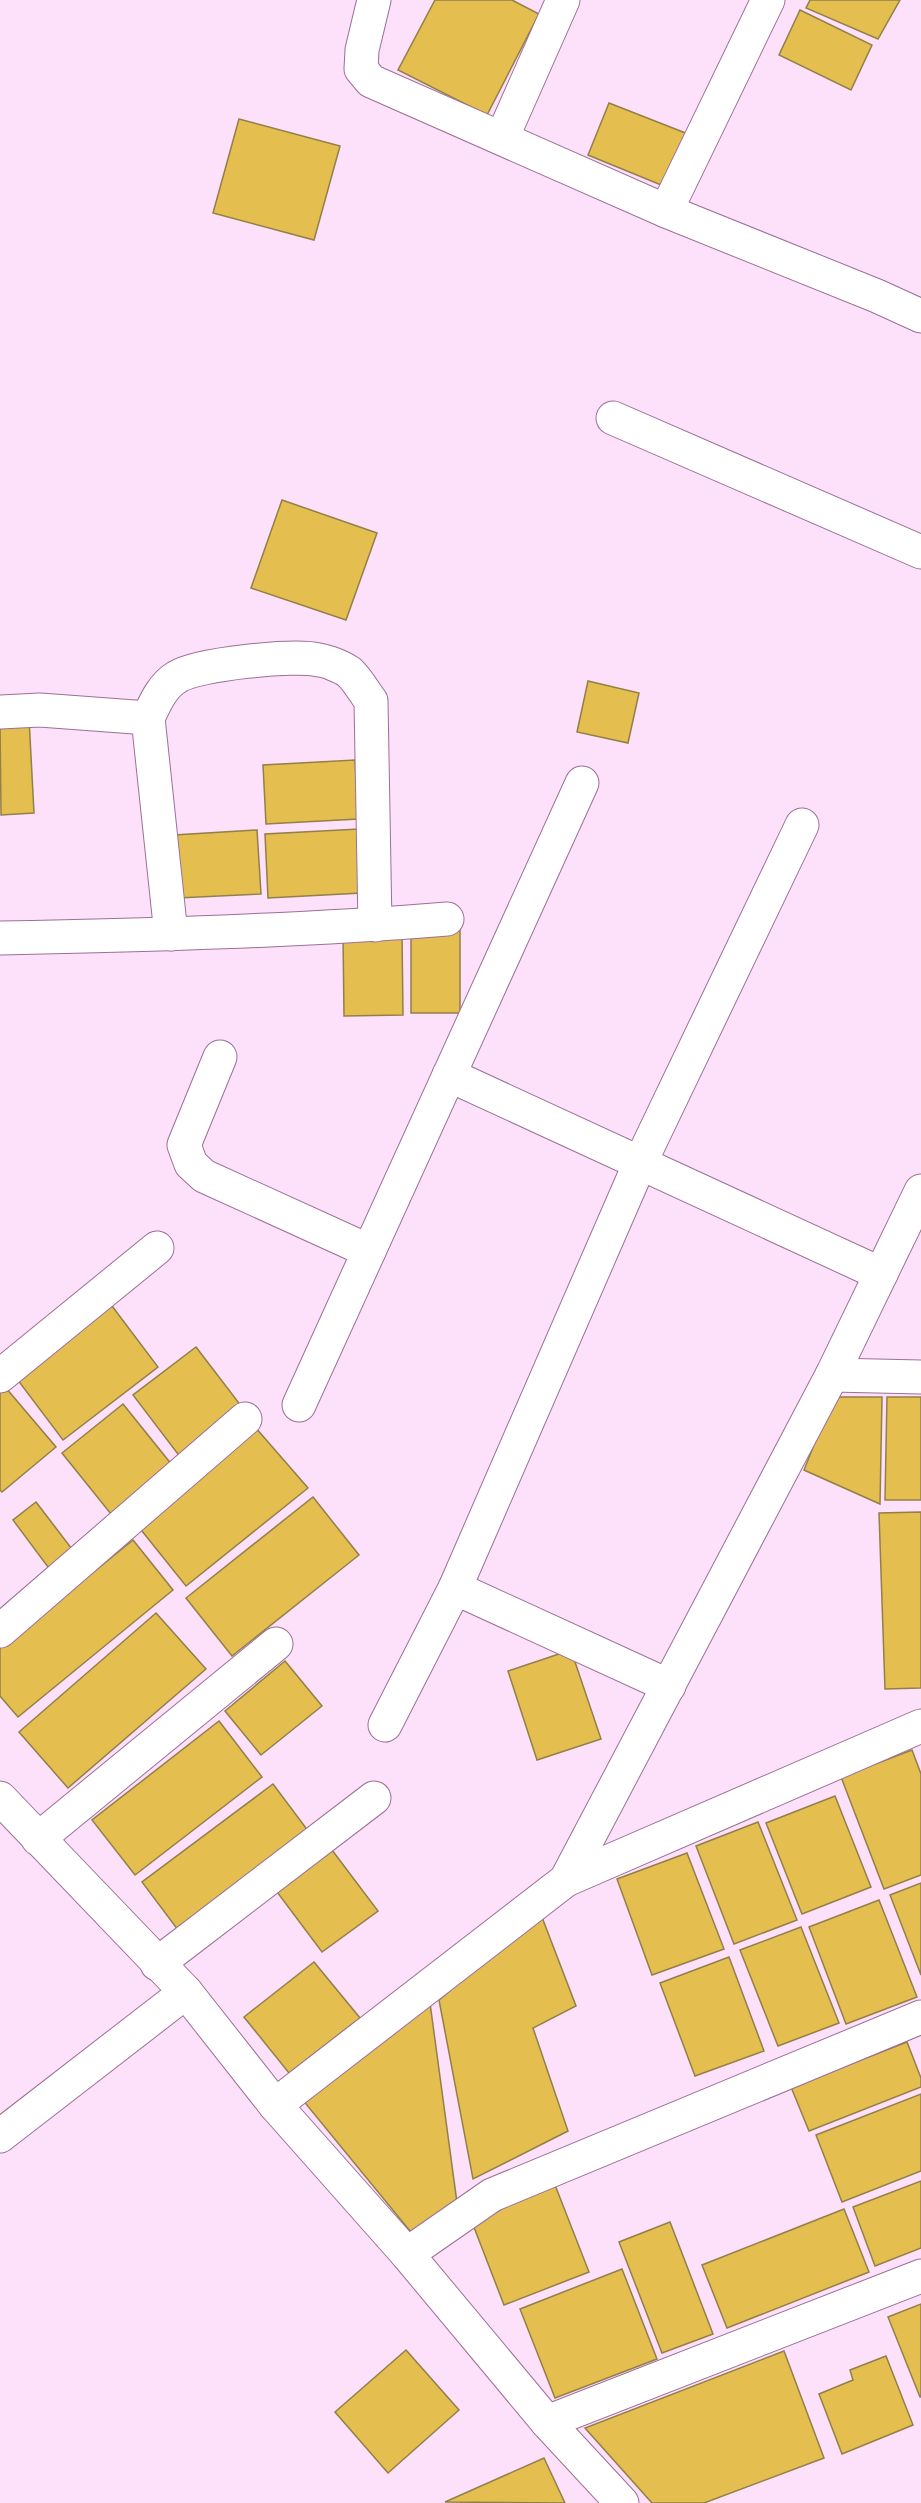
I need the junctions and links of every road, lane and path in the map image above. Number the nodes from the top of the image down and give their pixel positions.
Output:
1 (374, 0) edge
2 (563, 0) edge
3 (768, 0) edge
4 (502, 138) junction
5 (666, 211) junction
6 (921, 316) edge
7 (613, 417) dead end
8 (921, 552) edge
9 (0, 712) edge
10 (148, 718) junction
11 (582, 783) dead end
12 (802, 825) dead end
13 (447, 920) dead end
14 (375, 925) junction
15 (171, 934) junction
16 (0, 938) edge
17 (220, 1058) dead end
18 (449, 1075) junction
19 (640, 1163) junction
20 (921, 1191) edge
21 (157, 1248) dead end
22 (369, 1251) junction
23 (881, 1274) junction
24 (832, 1375) junction
25 (0, 1376) edge
26 (921, 1377) edge
27 (298, 1405) dead end
28 (245, 1419) dead end
29 (455, 1588) junction
30 (0, 1630) edge
31 (276, 1644) dead end
32 (669, 1686) junction
33 (385, 1725) dead end
34 (921, 1726) edge
35 (0, 1798) edge
36 (374, 1798) dead end
37 (38, 1839) junction
38 (566, 1880) junction
39 (157, 1964) junction
40 (186, 1992) junction
41 (921, 2018) edge
42 (275, 2105) junction
43 (0, 2136) edge
44 (407, 2254) junction
45 (921, 2276) edge
46 (546, 2422) junction
47 (622, 2503) edge

1 - 4 street
2 - 4 street
3 - 5 street
4 - 5 street
5 - 6 street
7 - 8 street
9 - 10 street
10 - 14 street
10 - 15 street
11 - 18 street
12 - 19 street
13 - 14 street
14 - 15 street
15 - 16 street
17 - 22 street
18 - 19 street
18 - 22 street
19 - 23 street
19 - 29 street
20 - 23 street
21 - 25 street
22 - 27 street
23 - 24 street
24 - 26 street
24 - 32 street
28 - 30 street
29 - 32 street
29 - 33 street
31 - 37 street
32 - 38 street
34 - 38 street
35 - 37 street
36 - 39 street
37 - 39 street
38 - 42 street
39 - 40 street
40 - 42 street
40 - 43 street
41 - 44 street
42 - 44 street
44 - 46 street
45 - 46 street
46 - 47 street

